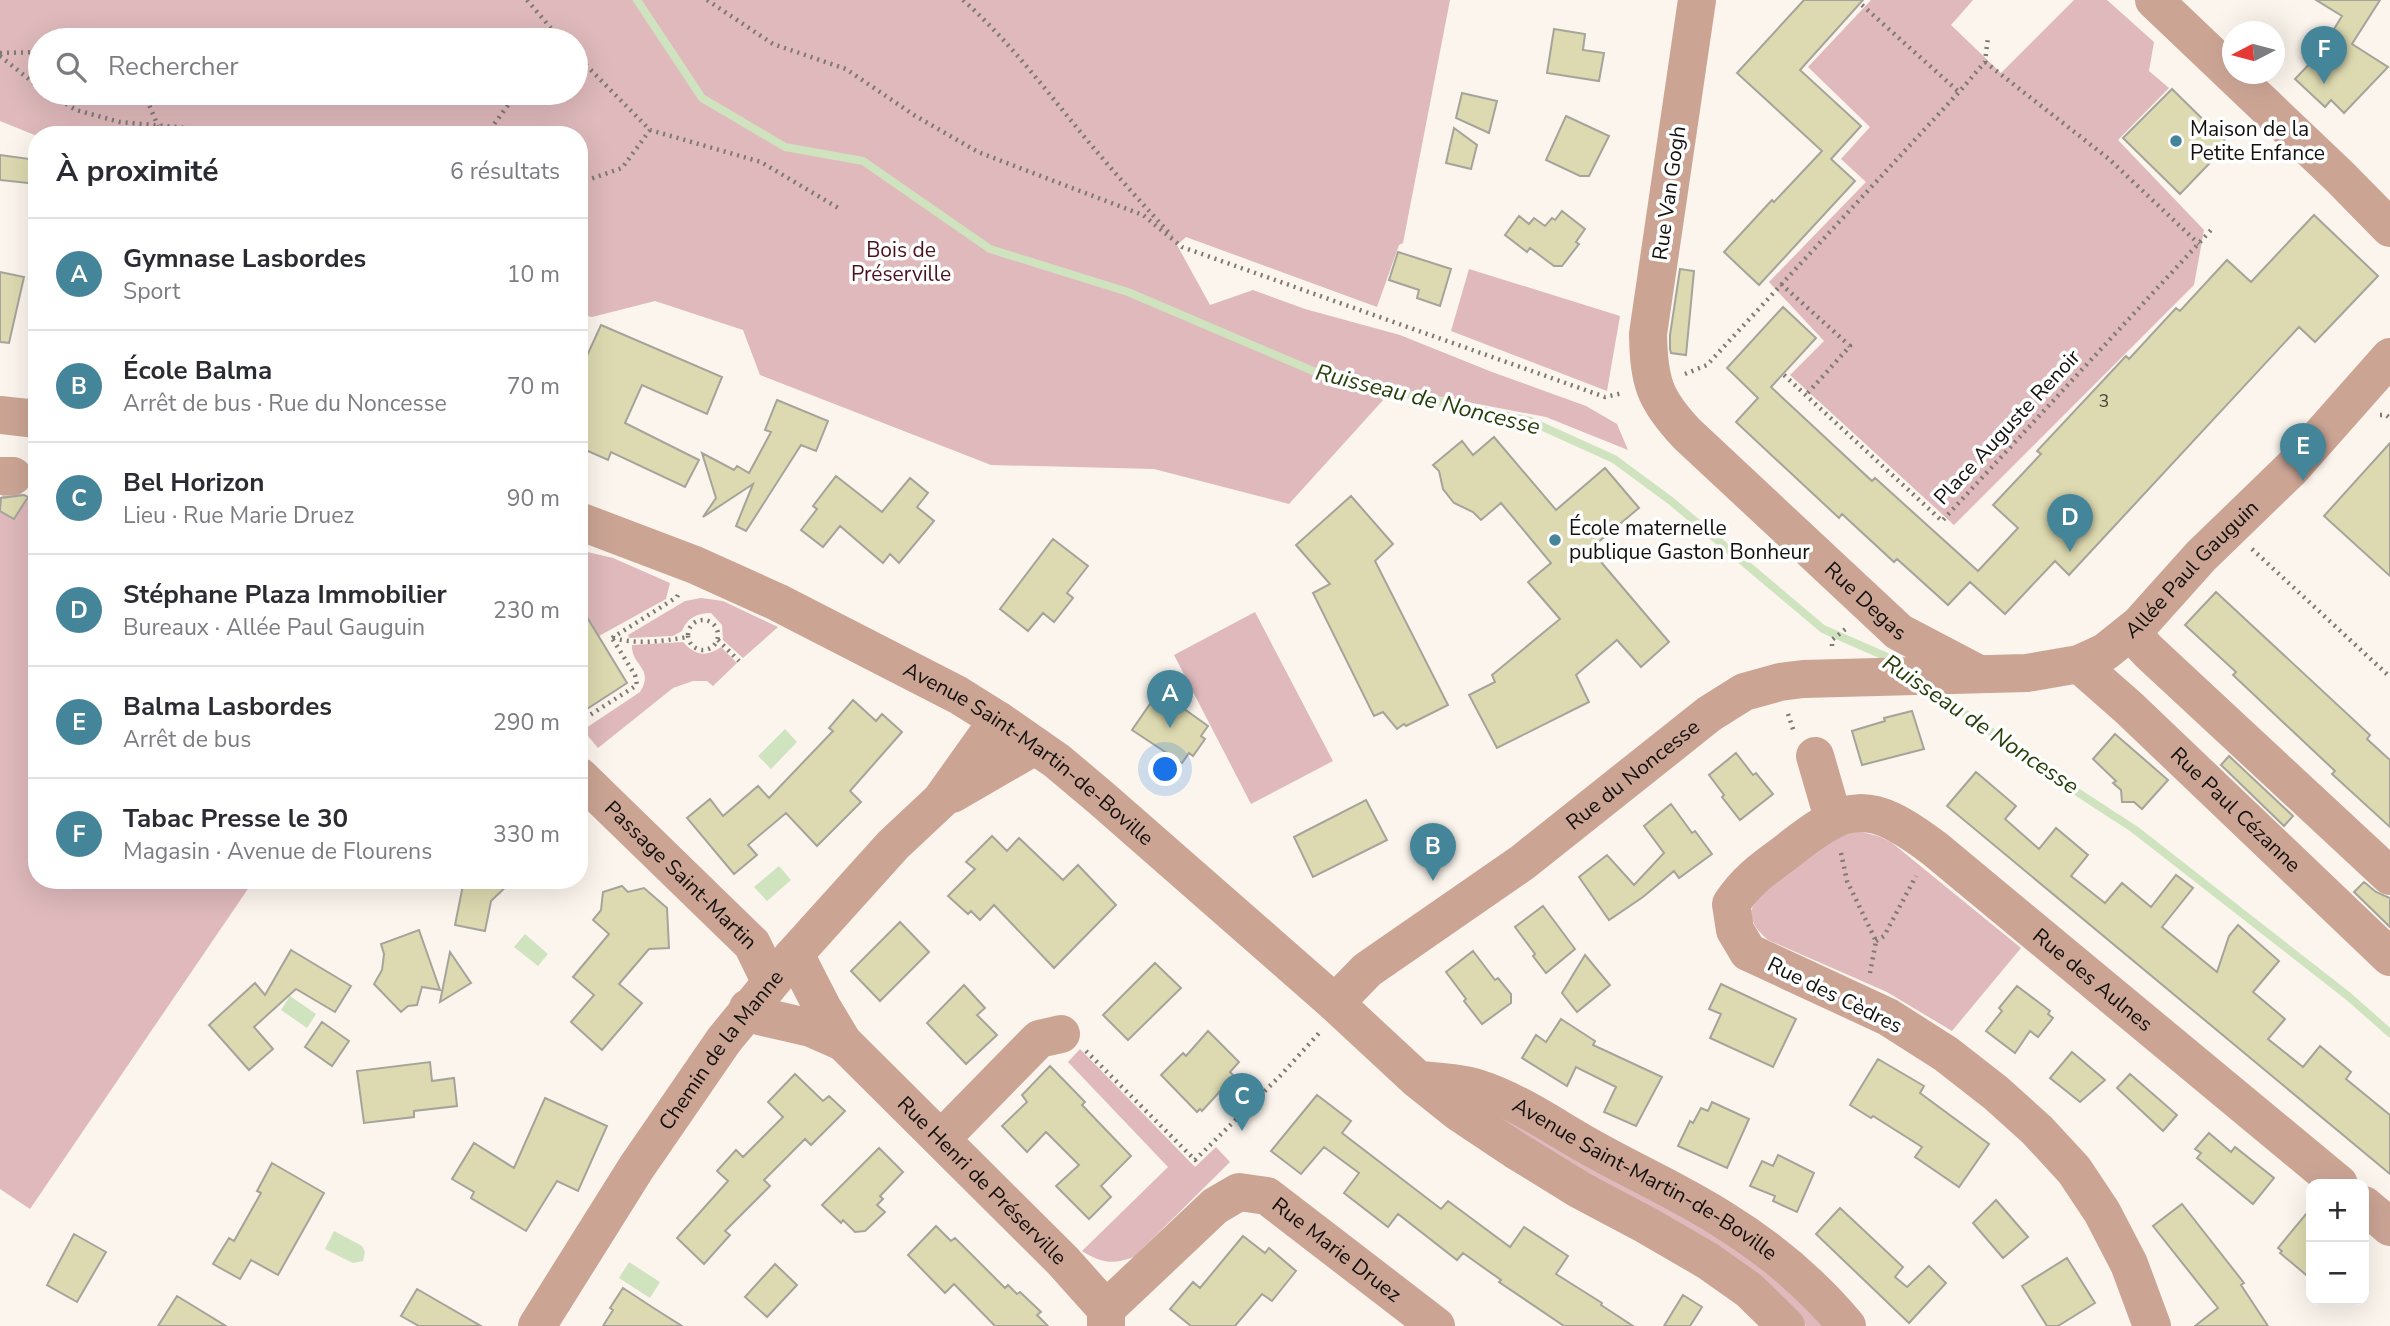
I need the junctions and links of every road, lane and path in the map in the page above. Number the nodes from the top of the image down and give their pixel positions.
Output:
1 (527, 0) edge
2 (707, 0) edge
3 (963, 0) edge
4 (1697, 0) edge
5 (2154, 0) edge
6 (1863, 5) dead end
7 (549, 28) edge
8 (1989, 37) dead end
9 (28, 53) edge
10 (0, 55) edge
11 (1985, 62) junction
12 (588, 67) edge
13 (28, 78) edge
14 (1959, 92) junction
15 (68, 105) edge
16 (149, 105) edge
17 (508, 105) edge
18 (158, 126) joint
19 (493, 126) edge
20 (650, 130) junction
21 (588, 180) edge
22 (840, 209) dead end
23 (2390, 228) edge
24 (2212, 229) dead end
25 (2199, 244) junction
26 (1182, 247) junction
27 (1782, 284) junction
28 (2390, 356) edge
29 (1784, 374) dead end
30 (1654, 386) junction
31 (1805, 395) junction
32 (1605, 397) dead end
33 (0, 415) edge
34 (2377, 415) dead end
35 (28, 418) edge
36 (2390, 418) edge
37 (588, 524) edge
38 (2248, 547) dead end
39 (695, 565) junction
40 (1854, 622) dead end
41 (2131, 633) junction
42 (688, 637) junction
43 (612, 638) junction
44 (718, 640) junction
45 (1832, 640) dead end
46 (739, 661) dead end
47 (2079, 664) junction
48 (1971, 674) junction
49 (2390, 677) edge
50 (1780, 682) junction
51 (588, 716) edge
52 (998, 720) junction
53 (1035, 746) junction
54 (1815, 756) joint
55 (588, 785) edge
56 (941, 800) junction
57 (1833, 818) junction
58 (1935, 849) junction
59 (2390, 876) edge
60 (2390, 957) edge
61 (770, 982) junction
62 (1335, 1003) junction
63 (1072, 1041) joint
64 (843, 1042) junction
65 (1303, 1053) dead end
66 (1418, 1080) junction
67 (941, 1139) junction
68 (2333, 1179) edge
69 (2369, 1209) edge
70 (2390, 1227) edge
71 (1106, 1317) edge
72 (537, 1326) edge
73 (1436, 1326) edge
74 (1786, 1326) edge
75 (1847, 1326) edge
76 (2152, 1326) edge

1 - 7 path
2 - 26 path
3 - 26 path
4 - 30 street, Rue Van Gogh
5 - 23 street
6 - 14 path
8 - 11 path
9 - 10 path
10 - 13 path
11 - 14 path
11 - 25 path
12 - 20 path
14 - 27 path
15 - 18 path
16 - 18 path
17 - 19 path
20 - 21 path
20 - 22 path
24 - 25 path, Place Auguste Renoir
25 - 31 path, Place Auguste Renoir
26 - 32 path
27 - 30 path
27 - 31 path
28 - 41 street, Allée Paul Gauguin
29 - 31 path, Place Auguste Renoir
30 - 48 street, Rue Degas
33 - 35 street
34 - 36 path
37 - 39 street, Avenue Saint-Martin-de-Boville
38 - 49 path
39 - 43 path
39 - 52 street, Avenue Saint-Martin-de-Boville
40 - 45 path
41 - 47 street, Allée Paul Gauguin
41 - 59 street
42 - 43 path
42 - 44 path
42 - 44 path
43 - 51 path
44 - 46 path
47 - 48 street, Allée Paul Gauguin
47 - 60 street, Rue Paul Cézanne
48 - 50 street, Rue du Noncesse
50 - 54 path
50 - 62 street, Rue du Noncesse
52 - 53 street, Avenue Saint-Martin-de-Boville
52 - 56 street, Chemin de la Manne
53 - 56 street, Chemin de la Manne
53 - 62 street, Avenue Saint-Martin-de-Boville
54 - 57 street
55 - 61 street, Passage Saint-Martin
56 - 61 street, Chemin de la Manne
57 - 58 street, Rue des Aulnes
57 - 58 path
57 - 76 street, Rue des Cèdres
58 - 68 street, Rue des Aulnes
61 - 64 street, Rue Henri de Préserville
61 - 64 street, Rue Henri de Préserville
61 - 72 street, Chemin de la Manne
62 - 66 street, Avenue Saint-Martin-de-Boville
63 - 65 path
63 - 67 street
64 - 67 street, Rue Henri de Préserville
66 - 74 street, Avenue Saint-Martin-de-Boville
66 - 75 street, Avenue Saint-Martin-de-Boville
67 - 71 street, Rue Henri de Préserville
69 - 70 street
71 - 73 street, Rue Marie Druez

